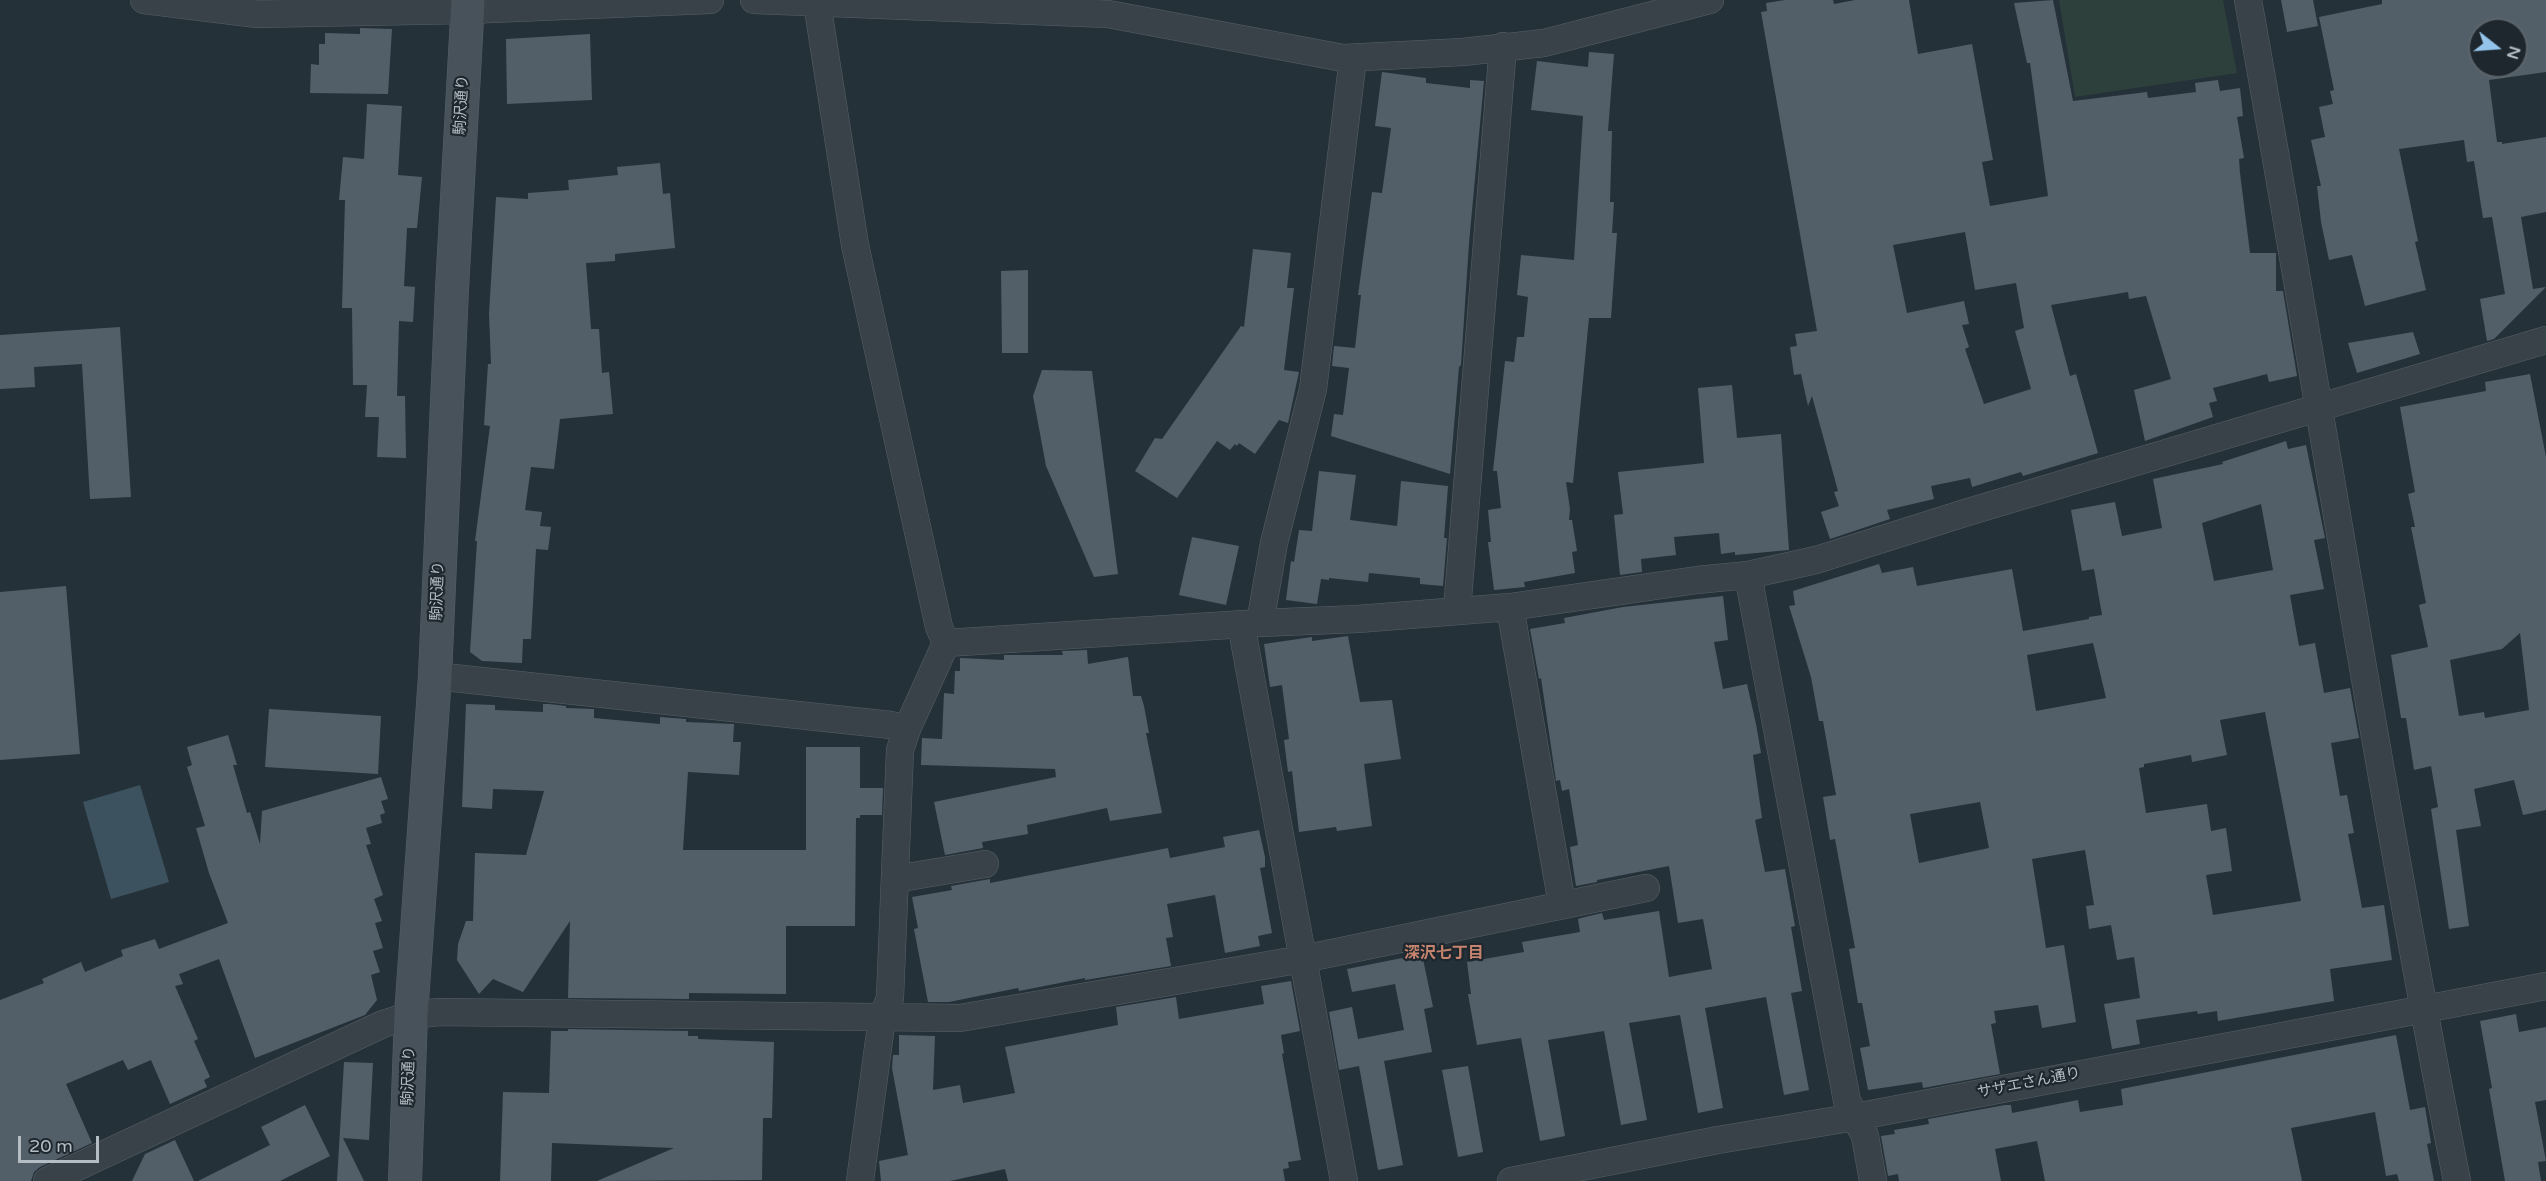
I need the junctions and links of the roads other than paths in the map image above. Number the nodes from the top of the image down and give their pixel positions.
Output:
1 (144, 0) edge
2 (710, 0) edge
3 (754, 0) edge
4 (1710, 0) edge
5 (2248, 0) edge
6 (865, 1) edge
7 (817, 3) junction
8 (468, 5) edge
9 (1038, 6) edge
10 (1503, 46) junction
11 (1353, 58) junction
12 (2546, 340) edge
13 (2320, 407) junction
14 (1748, 576) junction
15 (1510, 607) junction
16 (1457, 610) junction
17 (1251, 623) junction
18 (946, 643) junction
19 (435, 676) junction
20 (908, 729) junction
21 (985, 864) dead end
22 (895, 879) junction
23 (1646, 888) dead end
24 (1562, 904) junction
25 (1303, 959) junction
26 (2546, 986) edge
27 (2423, 1008) junction
28 (411, 1015) junction
29 (882, 1018) junction
30 (1855, 1117) junction
31 (47, 1181) edge
32 (405, 1181) edge
33 (860, 1181) edge
34 (1344, 1181) edge
35 (1511, 1181) edge
36 (1873, 1181) edge
37 (2457, 1181) edge

1 - 8 street
2 - 8 street
3 - 7 street
4 - 10 street
5 - 13 street
6 - 7 street
6 - 9 street
7 - 18 street
8 - 19 main road, 駒沢通り
9 - 11 street
10 - 11 street
10 - 16 street
11 - 17 street
12 - 13 street
13 - 14 street
13 - 27 street
14 - 15 street
14 - 30 street
15 - 16 street
15 - 24 street
16 - 17 street
17 - 18 street
17 - 25 street
18 - 20 street
19 - 20 street
19 - 28 main road, 駒沢通り
20 - 22 street
21 - 22 street
22 - 29 street
23 - 24 street
24 - 25 street
25 - 29 street
25 - 34 street
26 - 27 street, サザエさん通り
27 - 30 street, サザエさん通り
27 - 37 street
28 - 29 street
28 - 31 street
28 - 32 main road, 駒沢通り
29 - 33 street
30 - 35 street, サザエさん通り
30 - 36 street

